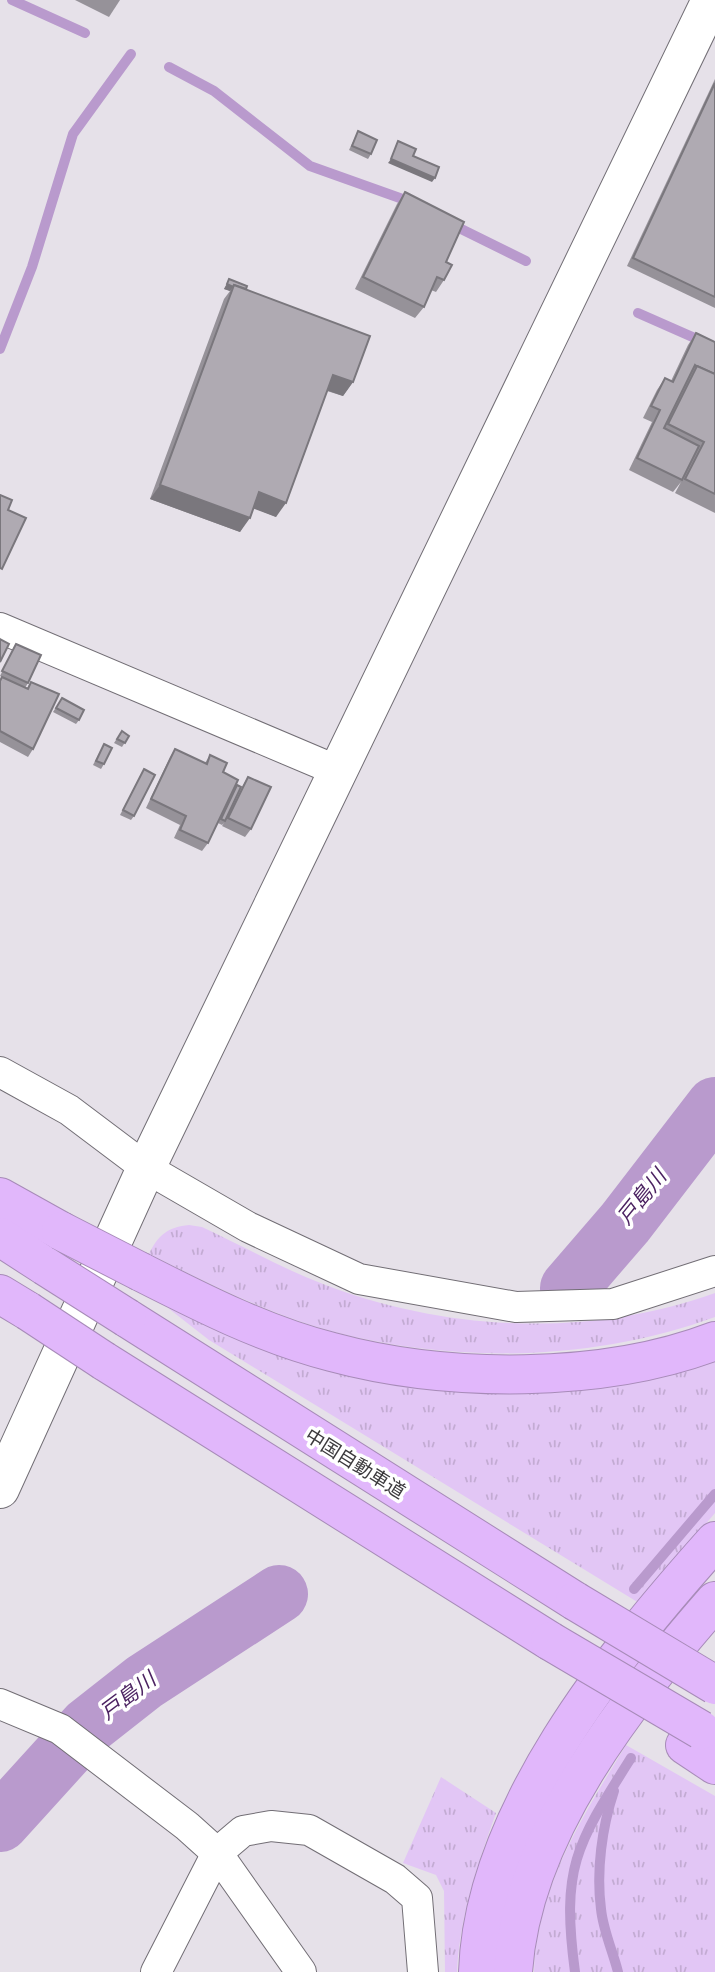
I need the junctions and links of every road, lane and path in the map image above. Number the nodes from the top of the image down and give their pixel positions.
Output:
1 (711, 0) edge
2 (0, 628) edge
3 (338, 771) junction
4 (0, 1072) edge
5 (146, 1168) junction
6 (0, 1197) edge
7 (0, 1237) edge
8 (715, 1271) edge
9 (14, 1303) edge
10 (715, 1341) edge
11 (0, 1489) edge
12 (715, 1541) edge
13 (715, 1601) edge
14 (715, 1685) edge
15 (0, 1704) edge
16 (704, 1744) edge
17 (216, 1853) junction
18 (156, 1972) edge
19 (301, 1972) edge
20 (423, 1972) edge
21 (478, 1972) edge
22 (513, 1972) edge

1 - 3 street
2 - 3 street
3 - 5 street
4 - 5 street
5 - 8 street
5 - 11 street
6 - 10 highway, bridge
7 - 14 highway, 中国自動車道, bridge
9 - 16 highway, bridge
12 - 21 highway
13 - 22 highway
15 - 17 street
17 - 18 street
17 - 19 street
17 - 20 street

